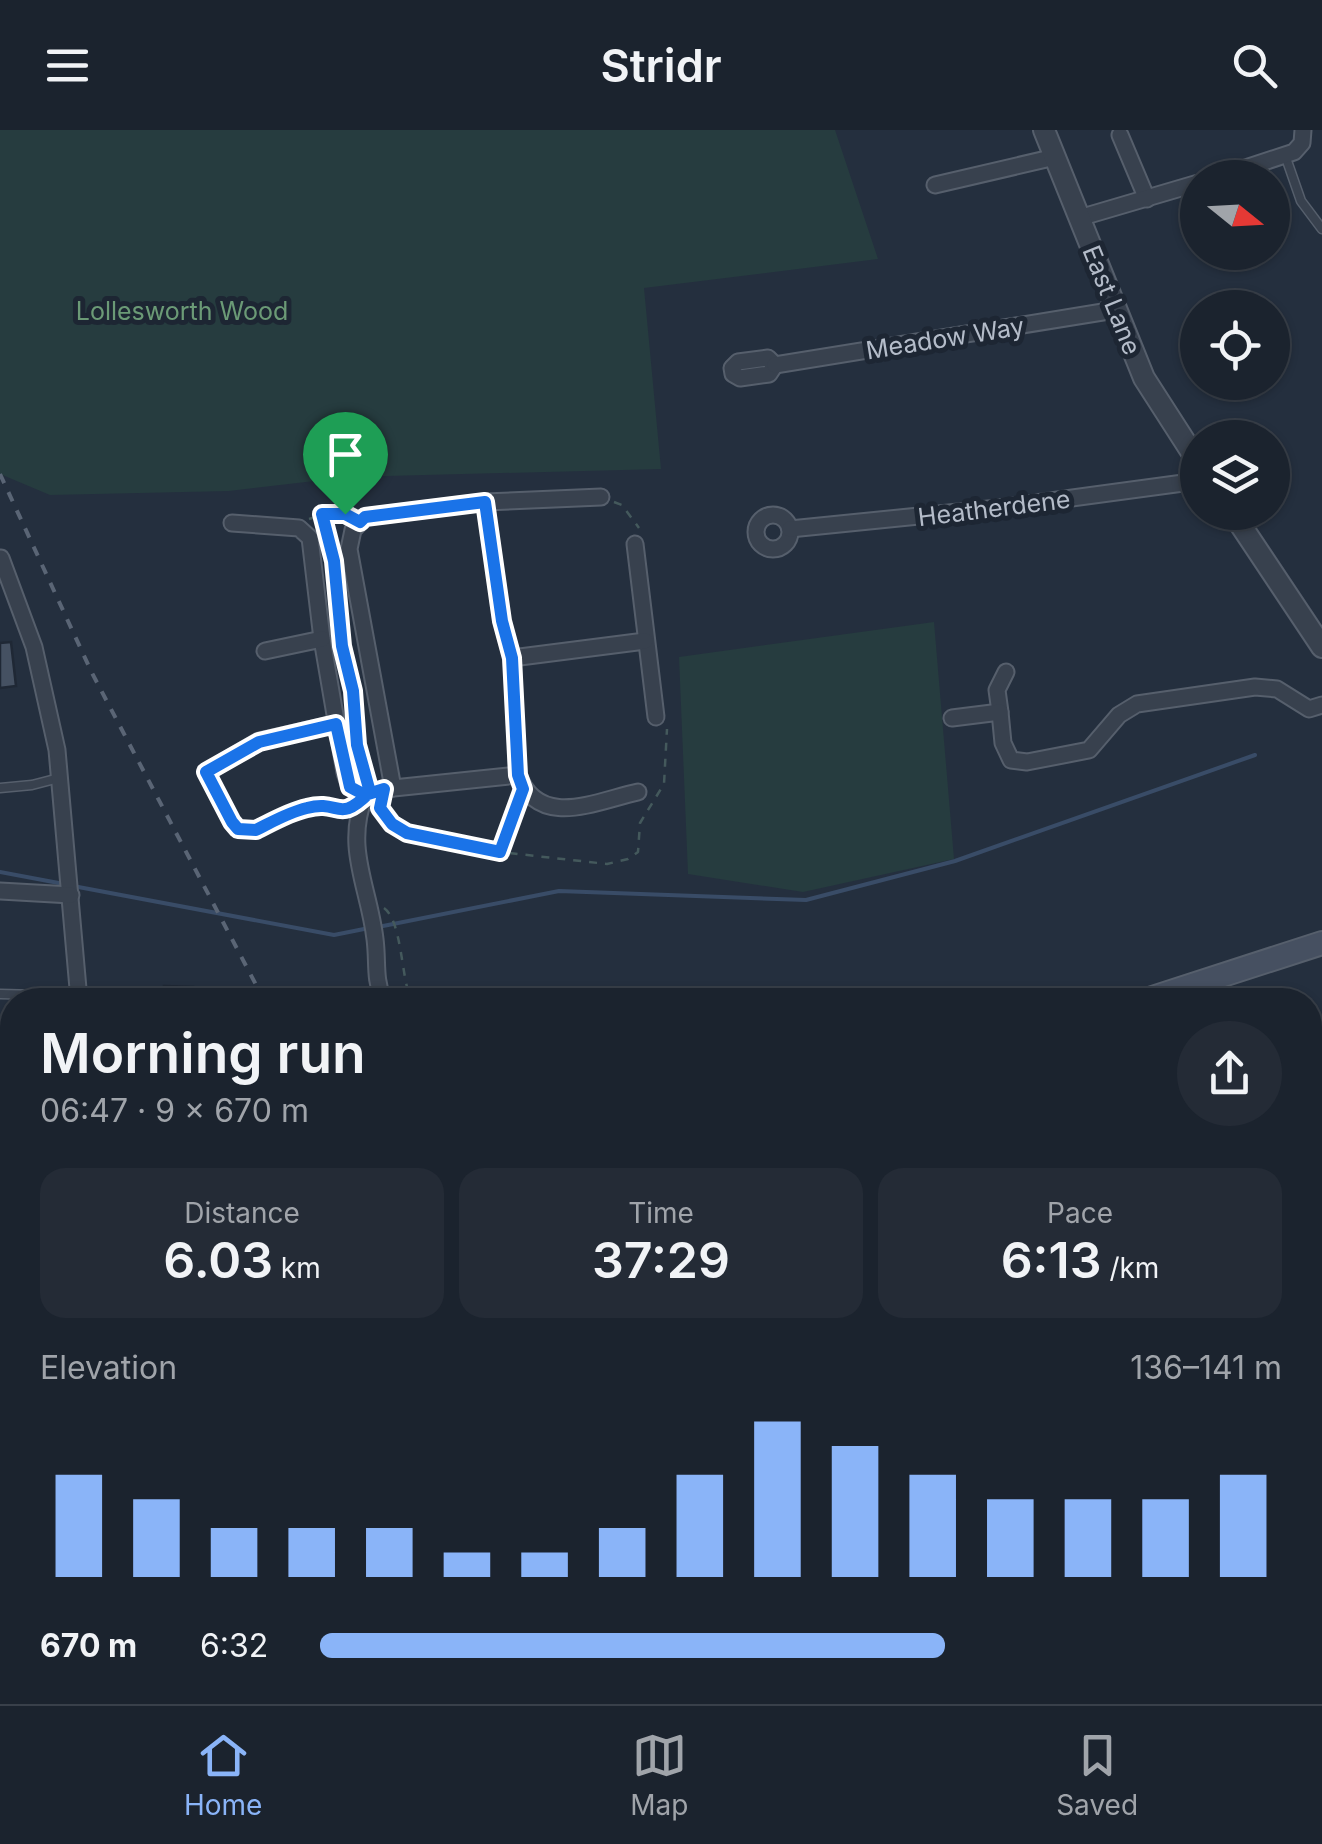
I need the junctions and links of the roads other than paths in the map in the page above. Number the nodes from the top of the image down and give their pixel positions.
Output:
1 (1044, 130) edge
2 (1303, 130) edge
3 (1120, 135) dead end
4 (1285, 155) junction
5 (1055, 158) junction
6 (1270, 160) edge
7 (936, 185) dead end
8 (1180, 189) edge
9 (1147, 199) junction
10 (1080, 218) junction
11 (1322, 229) edge
12 (1115, 310) junction
13 (775, 366) dead end
14 (1180, 434) edge
15 (1180, 483) edge
16 (601, 497) dead end
17 (485, 502) junction
18 (232, 523) dead end
19 (790, 529) dead end
20 (1244, 530) edge
21 (634, 544) dead end
22 (0, 558) edge
23 (322, 638) junction
24 (645, 642) junction
25 (1322, 647) edge
26 (265, 652) dead end
27 (512, 658) junction
28 (1006, 672) dead end
29 (1322, 705) edge
30 (1000, 712) junction
31 (656, 717) dead end
32 (952, 718) dead end
33 (336, 724) junction
34 (206, 772) road end
35 (60, 778) junction
36 (520, 782) junction
37 (0, 788) edge
38 (375, 792) junction
39 (638, 792) dead end
40 (0, 891) edge
41 (71, 895) junction
42 (1322, 943) edge
43 (78, 988) edge
44 (378, 988) edge
45 (1183, 988) edge

1 - 5 street, East Lane
2 - 4 street
3 - 9 street
4 - 6 street
4 - 11 lane
5 - 7 street
5 - 10 street, East Lane
8 - 9 street
9 - 10 street
10 - 12 street, East Lane
12 - 13 street, Meadow Way
12 - 14 street, East Lane
15 - 19 street, Heatherdene
16 - 17 street
17 - 27 street
17 - 38 street
18 - 23 street
20 - 25 street
21 - 24 street
22 - 35 street
23 - 26 street
23 - 33 street
24 - 27 street
24 - 31 street
27 - 36 street
28 - 30 street
29 - 30 street
30 - 32 street
33 - 34 street
33 - 38 street
35 - 37 lane
35 - 41 street
36 - 38 street
36 - 39 street
38 - 44 street
40 - 41 street
41 - 43 street
42 - 45 main road

